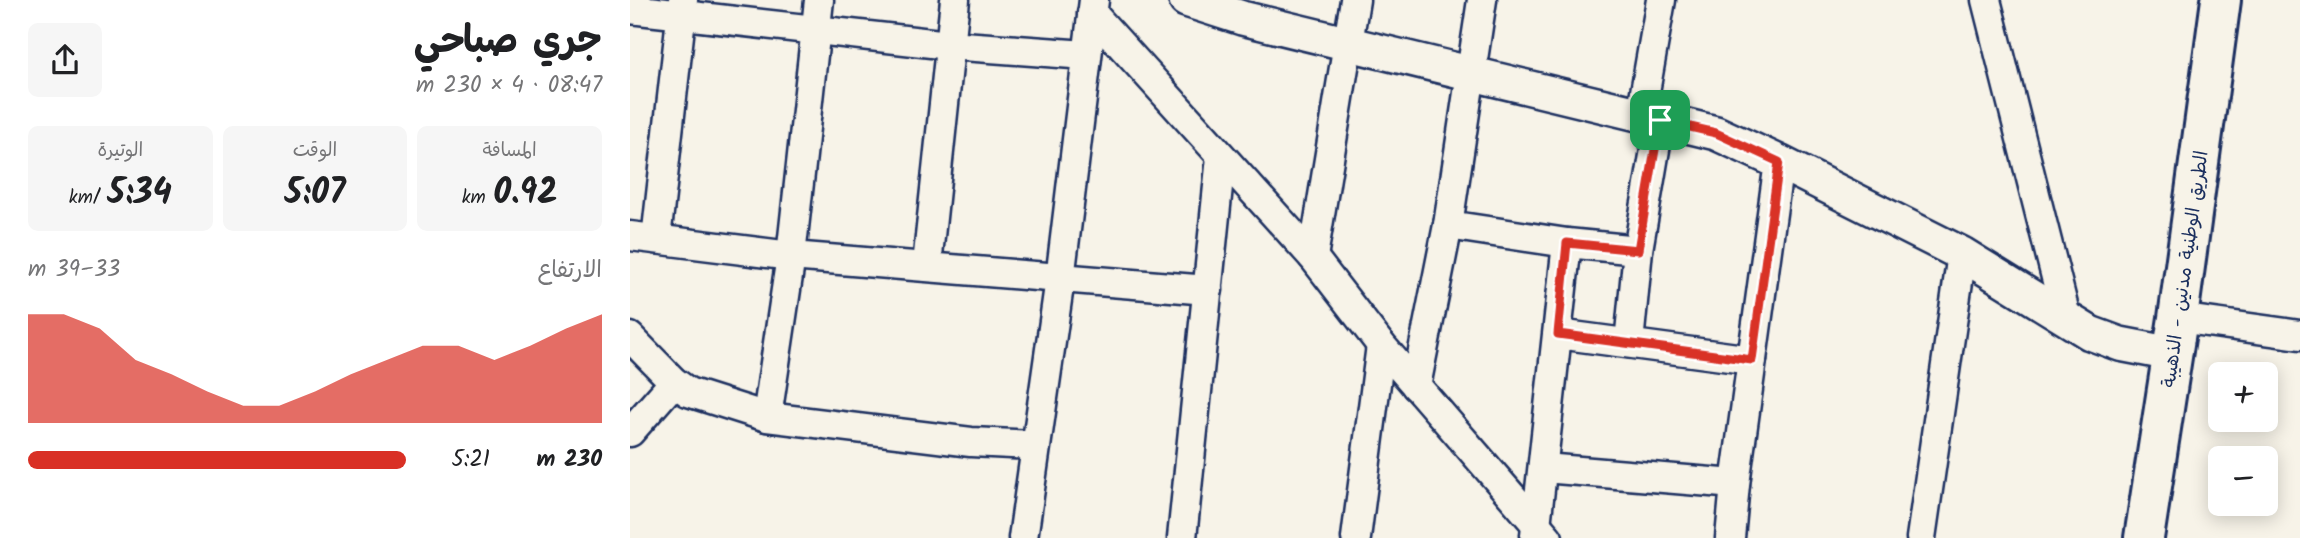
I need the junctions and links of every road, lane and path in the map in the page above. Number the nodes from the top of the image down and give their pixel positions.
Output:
1 (819, 0) edge
2 (955, 0) edge
3 (1186, 0) edge
4 (1355, 0) edge
5 (1482, 0) edge
6 (1661, 0) edge
7 (1986, 0) edge
8 (2221, 0) edge
9 (682, 7) edge
10 (1093, 7) edge
11 (630, 9) edge
12 (816, 28) junction
13 (1348, 44) junction
14 (949, 45) junction
15 (1086, 55) junction
16 (1471, 74) junction
17 (1650, 117) junction
18 (1221, 157) junction
19 (1779, 162) junction
20 (1448, 225) junction
21 (643, 237) edge
22 (1567, 243) junction
23 (1638, 250) junction
24 (1962, 254) junction
25 (790, 256) junction
26 (1313, 257) junction
27 (927, 265) junction
28 (1060, 279) junction
29 (1208, 290) junction
30 (2066, 317) junction
31 (1558, 334) junction
32 (2300, 335) edge
33 (2175, 336) junction
34 (630, 337) edge
35 (1629, 343) junction
36 (1381, 345) junction
37 (1752, 360) junction
38 (674, 382) junction
39 (1416, 386) junction
40 (767, 417) junction
41 (630, 432) edge
42 (1034, 446) junction
43 (1544, 468) junction
44 (1735, 484) junction
45 (1540, 533) edge
46 (1023, 538) edge
47 (1182, 538) edge
48 (1356, 538) edge
49 (1730, 538) edge
50 (1921, 538) edge
51 (2144, 538) edge

1 - 12 street
2 - 14 street
3 - 13 street
4 - 13 street
5 - 16 street
6 - 17 street
7 - 30 street
8 - 33 main road, الطريق الوطنية مدنين - الذهيبة
9 - 11 street
9 - 12 street
9 - 21 street
10 - 15 street
10 - 18 street
12 - 14 street
12 - 25 street
13 - 16 street
13 - 26 street
14 - 15 street
14 - 27 street
15 - 28 street
16 - 17 street
16 - 20 street
17 - 19 street
17 - 23 street
18 - 26 street
18 - 29 street
19 - 24 street
19 - 37 street
20 - 22 street
20 - 39 street
21 - 25 street
22 - 23 street
22 - 31 street
23 - 35 street
24 - 30 street
24 - 50 street
25 - 27 street
25 - 40 street
26 - 36 street
27 - 28 street
28 - 29 street
28 - 42 street
29 - 47 street
30 - 33 street
31 - 35 street
31 - 43 street
32 - 33 street
33 - 51 main road, الطريق الوطنية مدنين - الذهيبة
34 - 38 street
35 - 37 street
36 - 39 street
36 - 48 street
37 - 44 street
38 - 40 street
38 - 41 street
39 - 45 street
40 - 42 street
42 - 46 street
43 - 44 street
43 - 45 street
44 - 49 street

